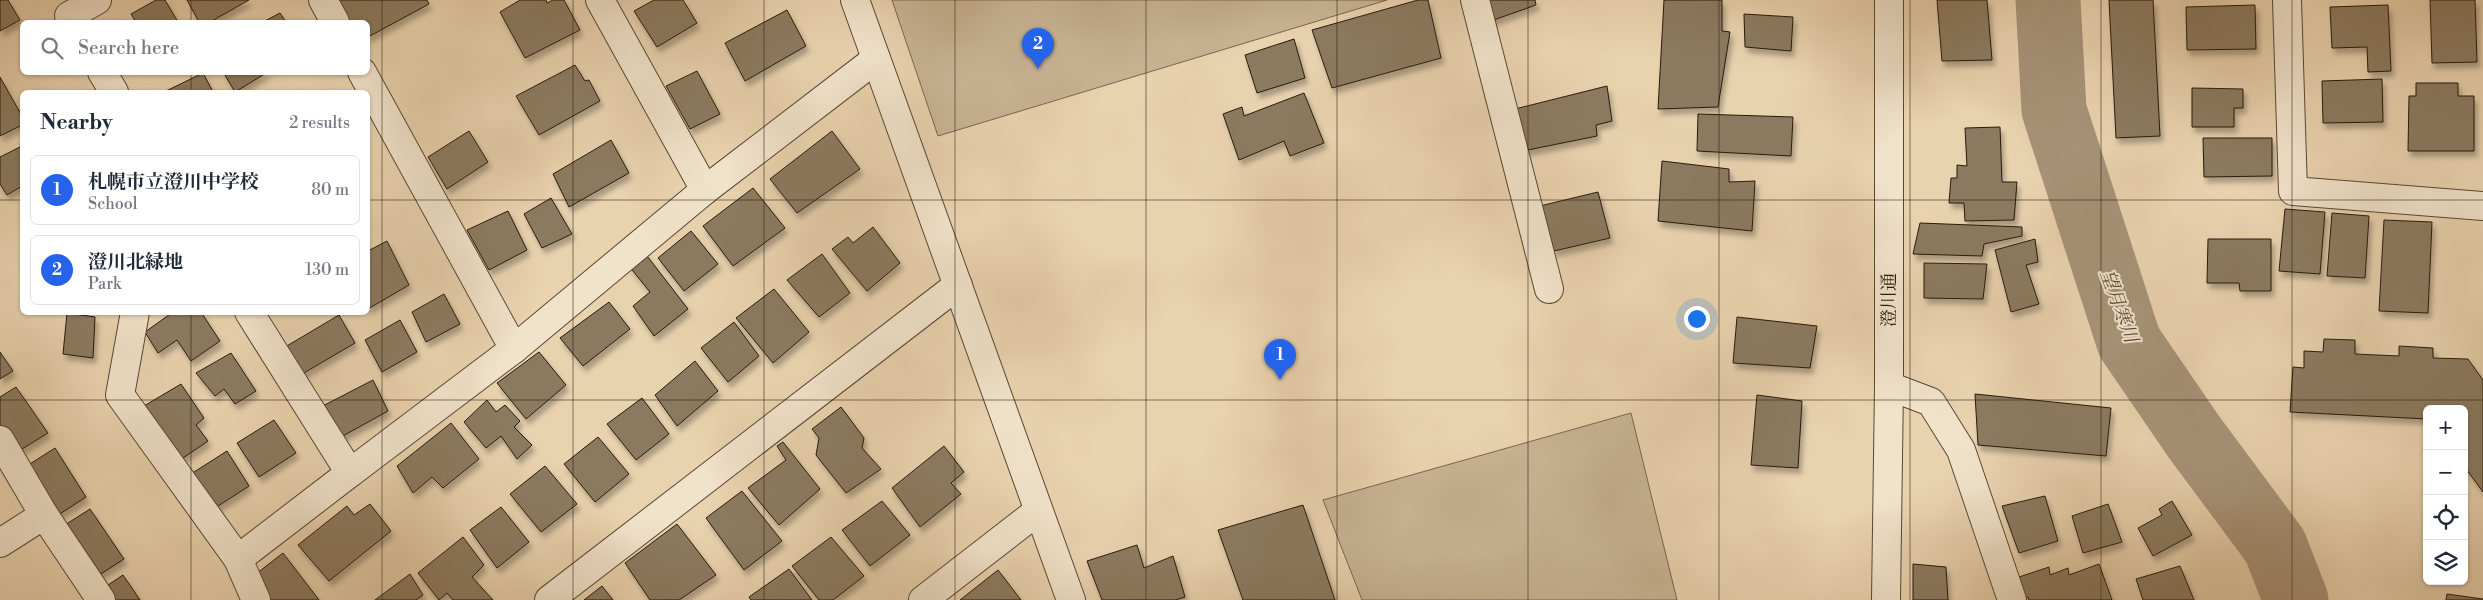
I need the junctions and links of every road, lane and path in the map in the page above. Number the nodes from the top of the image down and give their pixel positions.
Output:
1 (97, 0) edge
2 (323, 0) edge
3 (600, 0) edge
4 (855, 0) edge
5 (1475, 0) edge
6 (1888, 0) edge
7 (2287, 0) edge
8 (67, 13) edge
9 (334, 20) edge
10 (876, 59) junction
11 (104, 75) edge
12 (364, 75) edge
13 (113, 90) edge
14 (705, 190) junction
15 (2483, 206) edge
16 (958, 285) junction
17 (1548, 289) dead end
18 (134, 315) edge
19 (251, 315) edge
20 (514, 349) junction
21 (1889, 386) junction
22 (0, 440) edge
23 (350, 473) junction
24 (1038, 511) junction
25 (44, 515) junction
26 (0, 543) edge
27 (238, 559) junction
28 (101, 600) edge
29 (256, 600) edge
30 (548, 600) edge
31 (923, 600) edge
32 (1071, 600) edge
33 (1886, 600) edge
34 (2012, 600) edge

1 - 8 street
2 - 9 street
3 - 14 street
4 - 10 street
5 - 17 street
6 - 21 street, 澄川通
7 - 15 street
10 - 14 street
10 - 16 street
11 - 13 street
12 - 20 street
14 - 20 street
16 - 24 street
16 - 30 street
18 - 27 street
19 - 23 street
20 - 23 street
21 - 33 street, 澄川通
21 - 34 street
22 - 25 street
23 - 27 street
24 - 31 street
24 - 32 street
25 - 26 street
25 - 28 street
27 - 29 street

